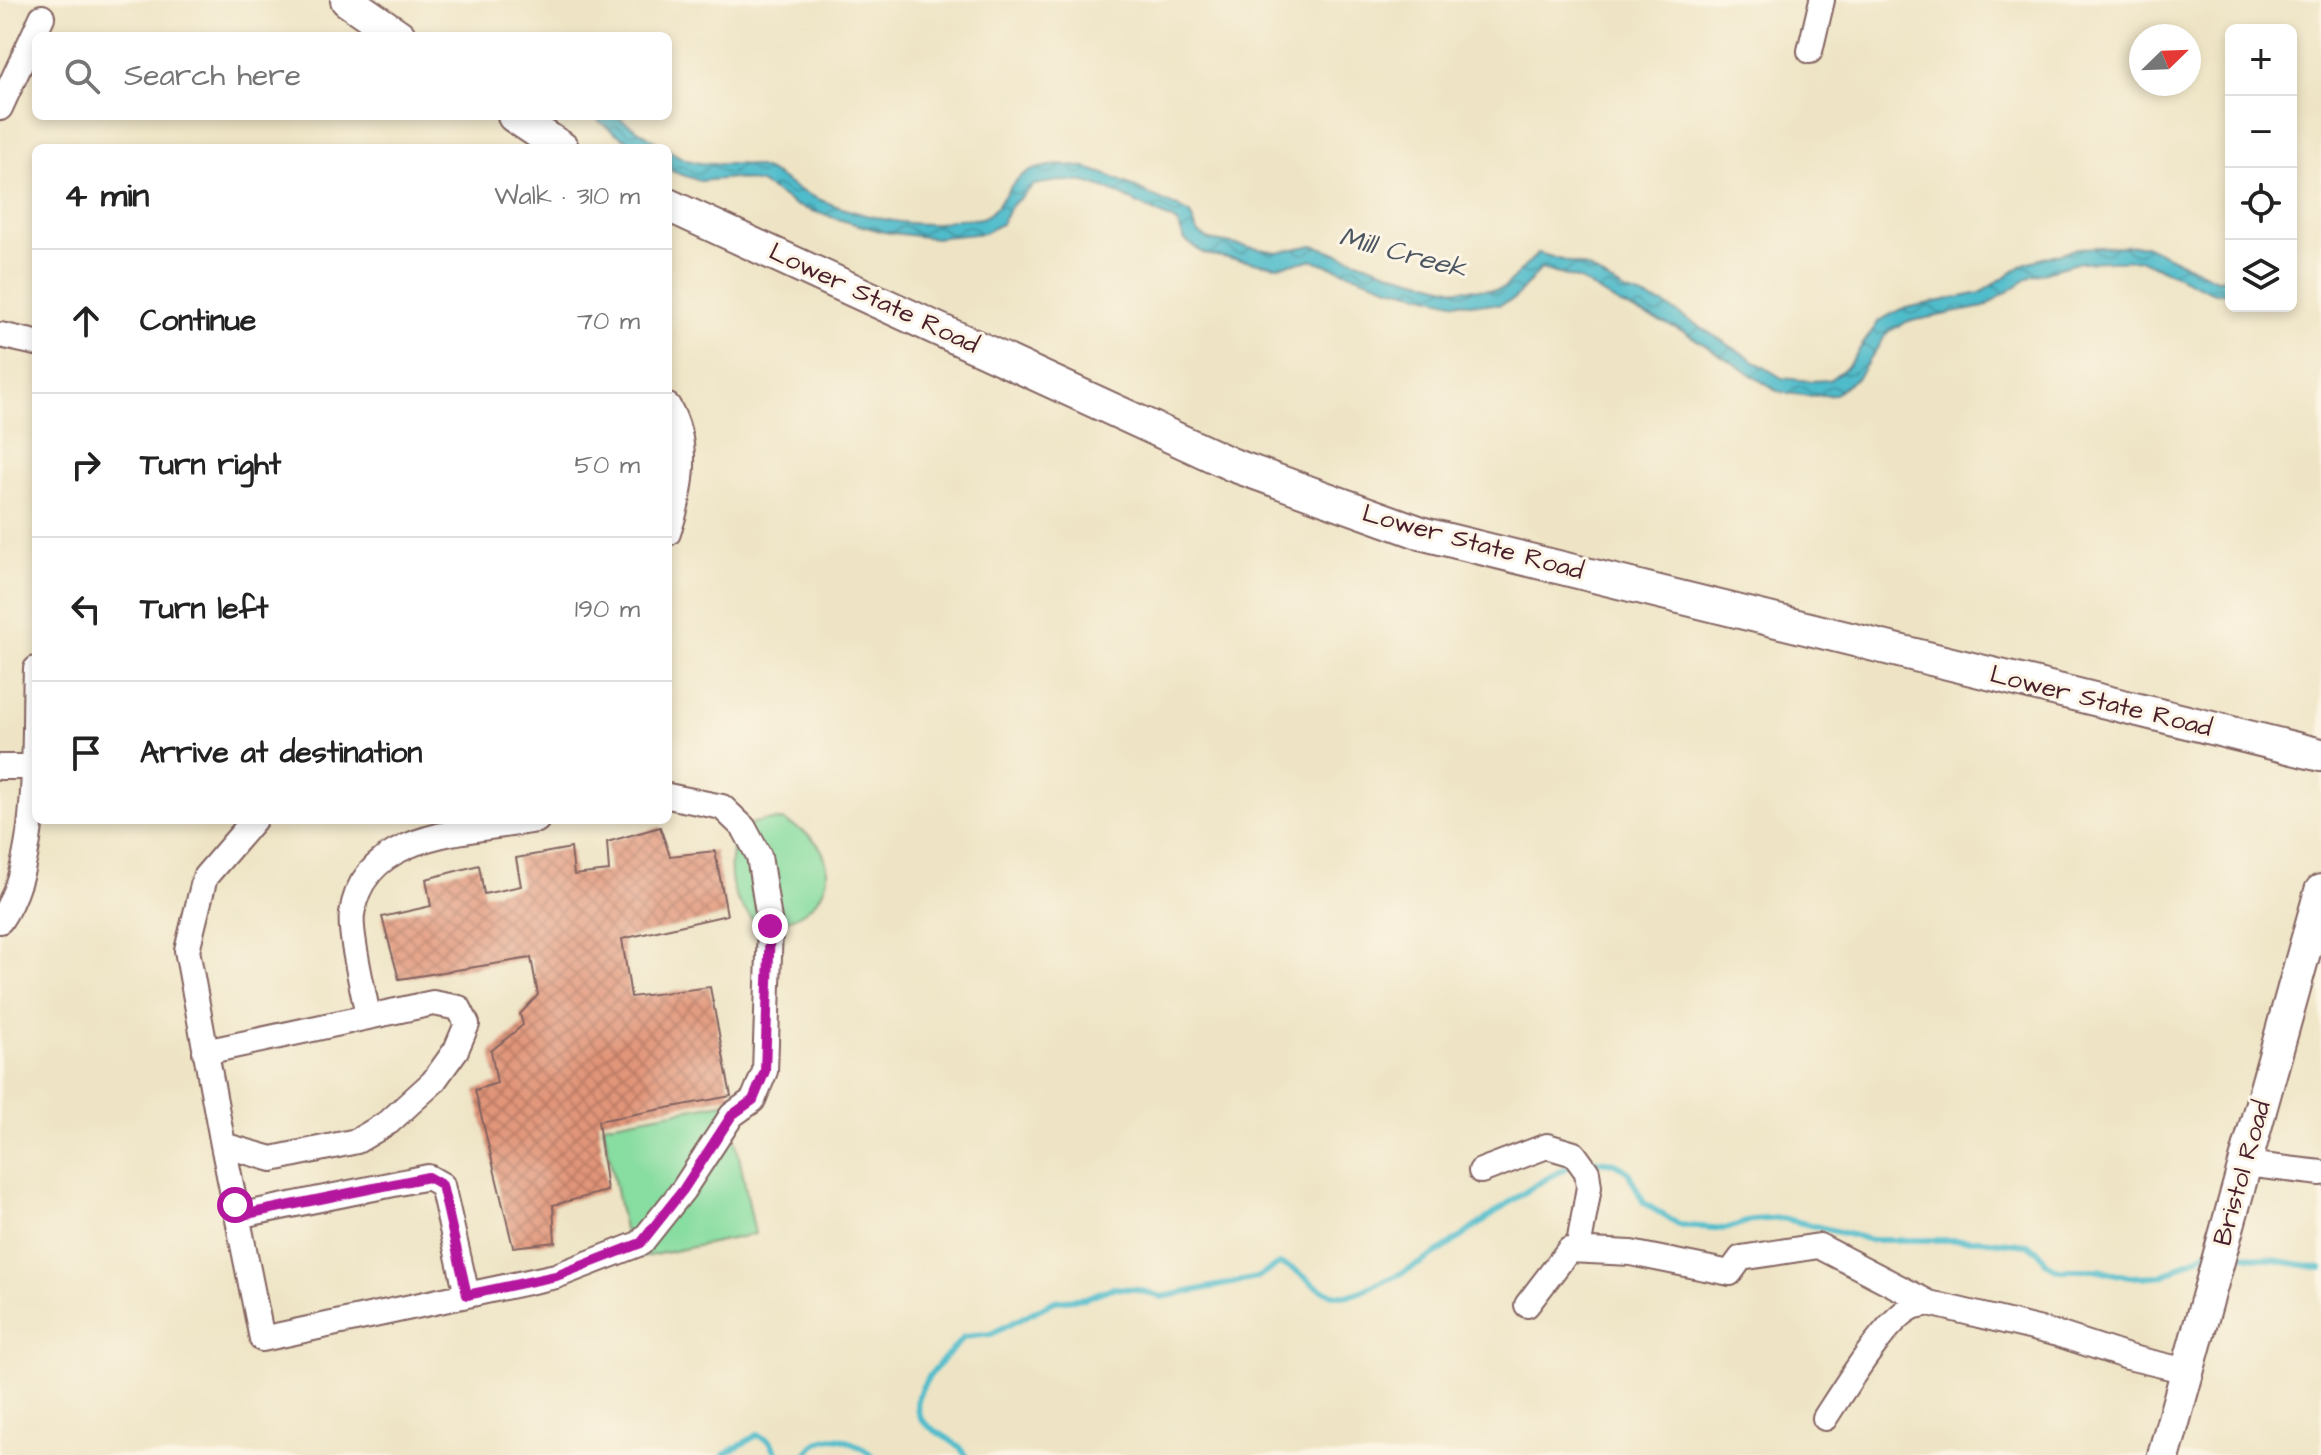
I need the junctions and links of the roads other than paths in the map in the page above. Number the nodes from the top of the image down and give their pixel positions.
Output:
1 (347, 0) edge
2 (1822, 0) edge
3 (42, 17) dead end
4 (35, 32) edge
5 (393, 32) edge
6 (32, 39) edge
7 (1810, 51) dead end
8 (0, 108) edge
9 (520, 120) edge
10 (556, 144) edge
11 (672, 207) edge
12 (0, 335) edge
13 (32, 342) edge
14 (672, 416) edge
15 (672, 521) edge
16 (2321, 755) edge
17 (0, 767) edge
18 (32, 767) joint
19 (672, 797) edge
20 (251, 824) edge
21 (515, 824) edge
22 (2321, 891) edge
23 (0, 921) edge
24 (368, 1017) junction
25 (205, 1052) junction
26 (223, 1145) junction
27 (2245, 1164) junction
28 (1481, 1171) dead end
29 (2321, 1173) edge
30 (237, 1216) junction
31 (1578, 1250) junction
32 (467, 1295) junction
33 (1929, 1303) junction
34 (1527, 1305) dead end
35 (2187, 1371) junction
36 (1825, 1418) dead end
37 (2164, 1455) edge

1 - 5 main road
2 - 7 street
3 - 4 street
6 - 8 street
9 - 10 main road
11 - 16 main road, Lower State Road
12 - 13 street
14 - 15 street
17 - 18 street
18 - 23 street
19 - 32 street
20 - 25 street
21 - 24 street
22 - 27 main road, Bristol Road
24 - 25 street
24 - 26 street
25 - 26 street
26 - 30 street
27 - 29 street
27 - 35 main road, Bristol Road
28 - 31 street
30 - 32 street
30 - 32 street
31 - 33 street
31 - 34 street
33 - 35 street
33 - 36 street
35 - 37 main road, Bristol Road

